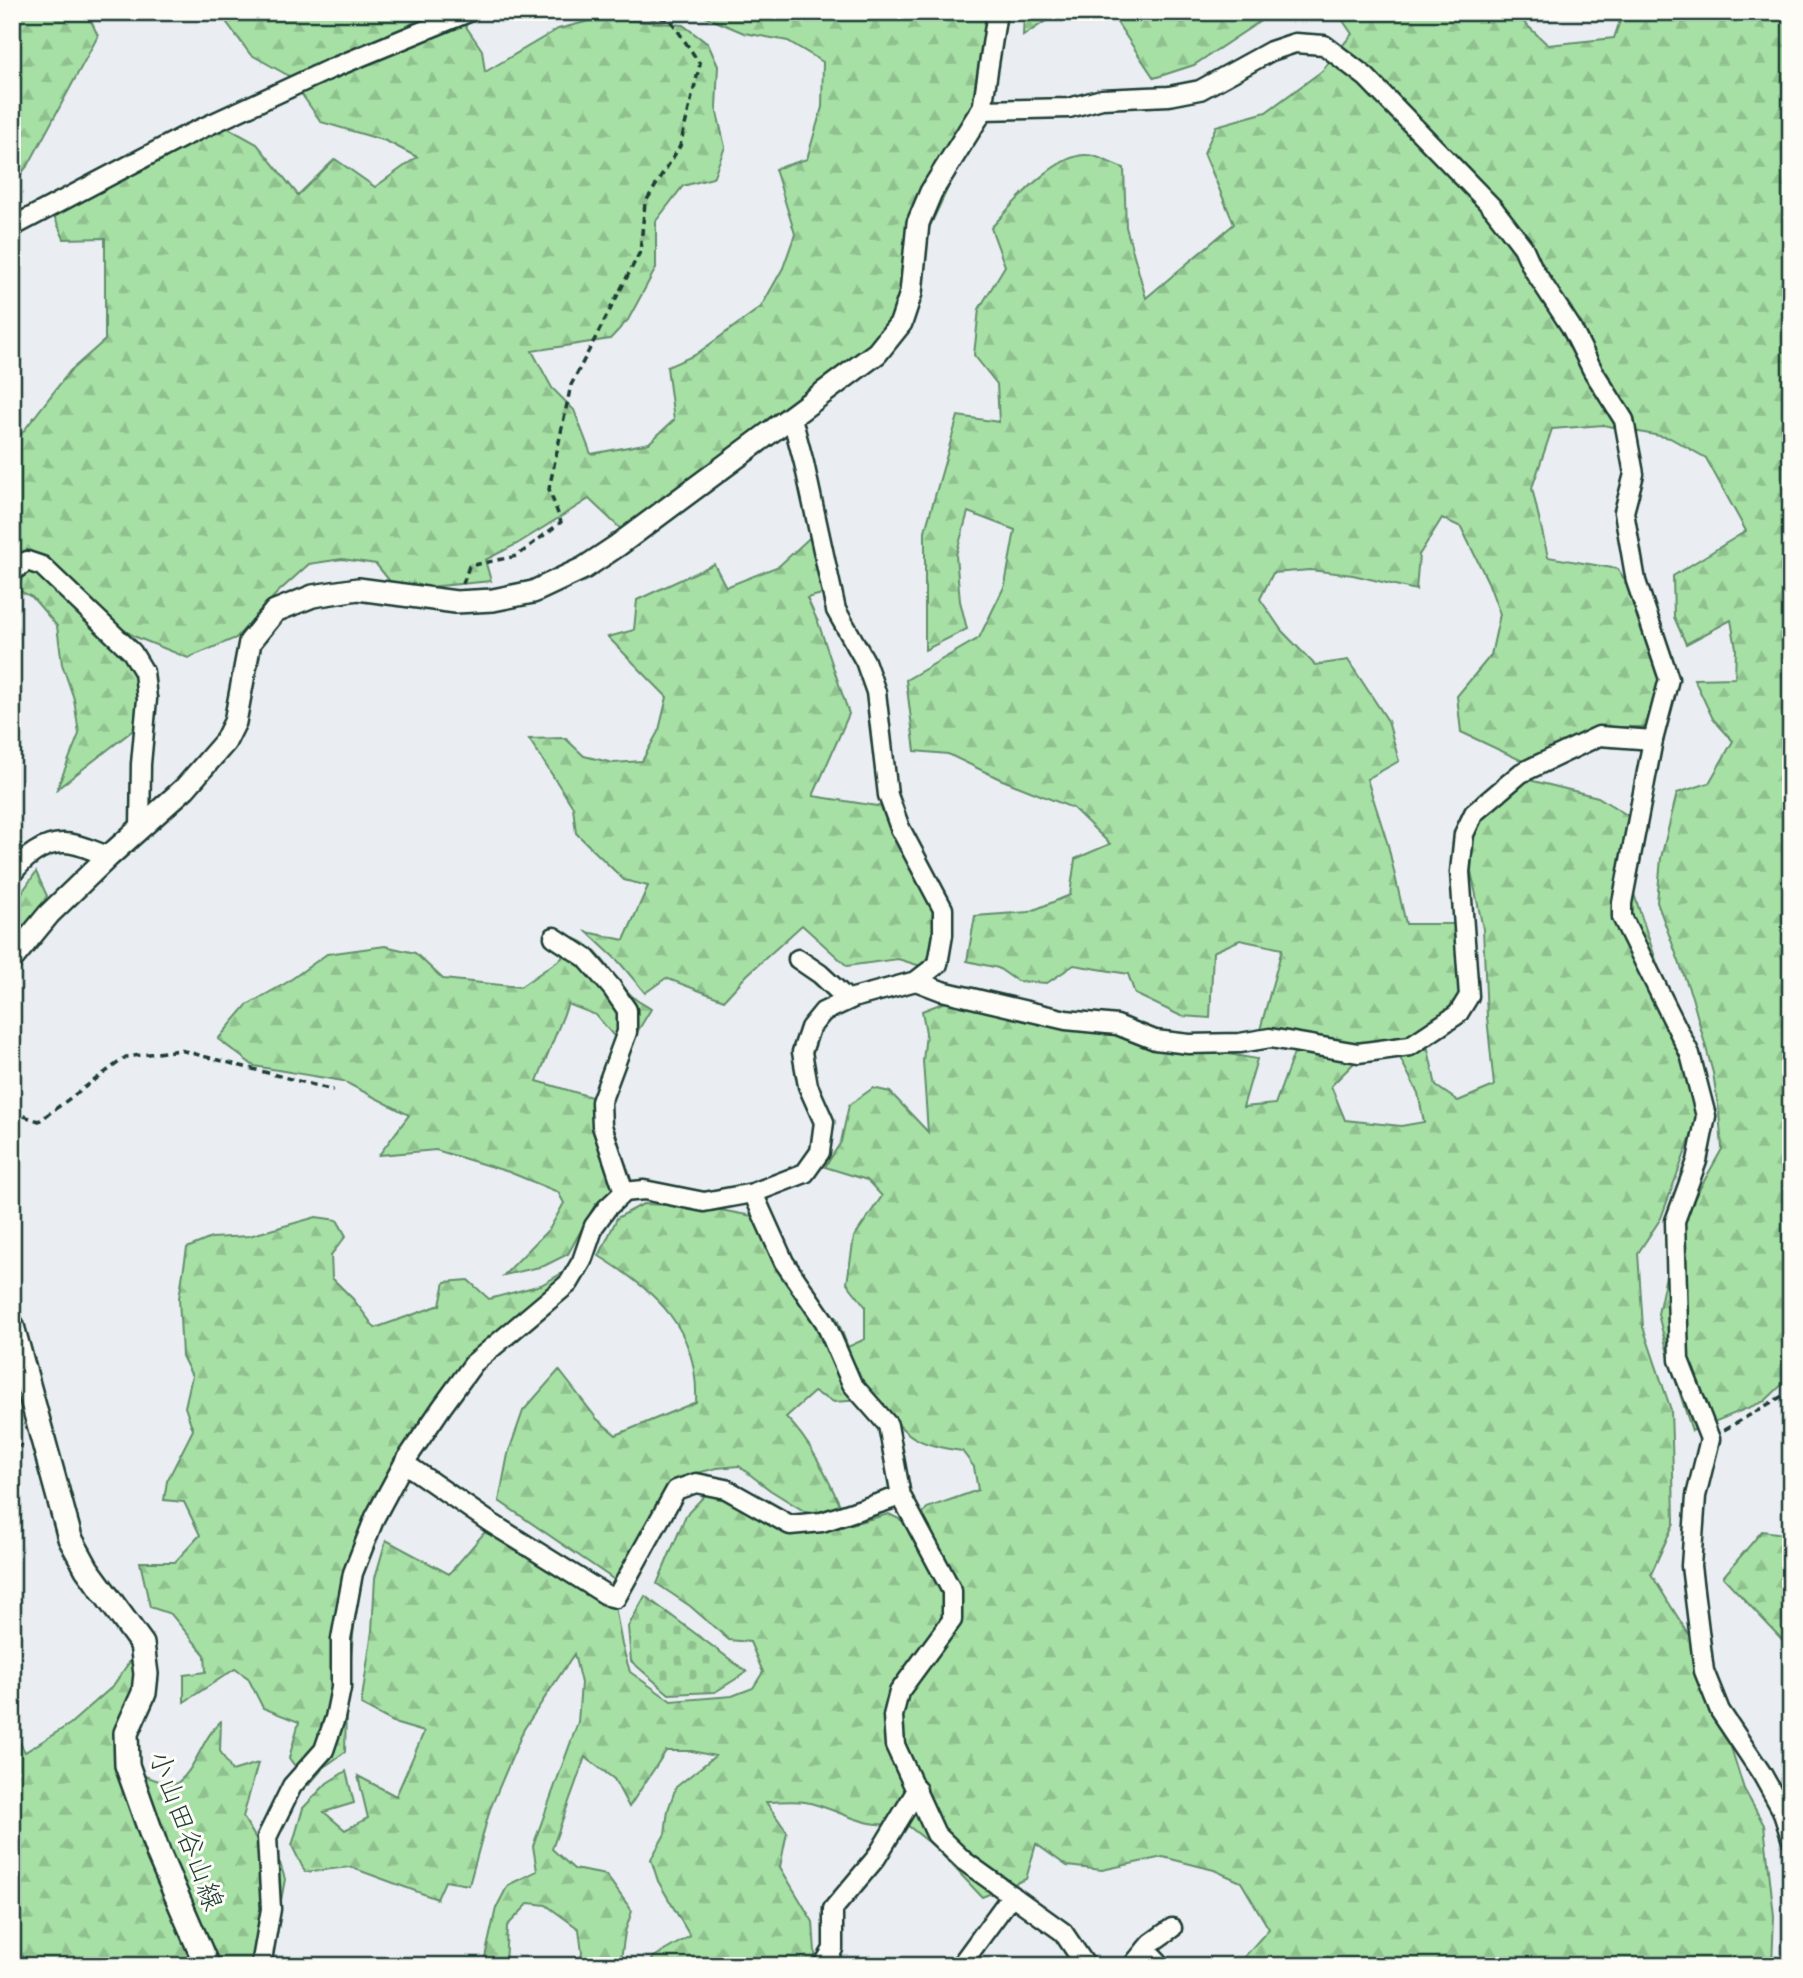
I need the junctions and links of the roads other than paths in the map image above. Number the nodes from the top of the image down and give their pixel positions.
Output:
1 (469, 12) edge
2 (997, 12) edge
3 (982, 110) junction
4 (12, 227) edge
5 (792, 418) junction
6 (12, 572) edge
7 (1653, 740) junction
8 (140, 829) junction
9 (108, 856) junction
10 (12, 874) edge
11 (554, 937) dead end
12 (12, 959) edge
13 (798, 959) dead end
14 (916, 981) junction
15 (848, 1000) junction
16 (624, 1192) junction
17 (753, 1193) junction
18 (12, 1326) edge
19 (404, 1462) junction
20 (901, 1496) junction
21 (916, 1790) junction
22 (1791, 1838) edge
23 (1012, 1895) junction
24 (1171, 1928) dead end
25 (1146, 1949) junction
26 (208, 1966) edge
27 (261, 1966) edge
28 (823, 1966) edge
29 (960, 1966) edge
30 (1086, 1966) edge
31 (1132, 1966) edge
32 (1162, 1966) edge

1 - 4 street
2 - 3 street
3 - 5 street
3 - 7 street
5 - 8 street
5 - 14 street
6 - 8 street
7 - 14 street
7 - 22 street
8 - 9 street
9 - 10 street
9 - 12 street
11 - 16 street
13 - 15 street
14 - 15 street
15 - 17 street
16 - 17 street
16 - 19 street
17 - 20 street
18 - 26 main road, 小山田谷山線
19 - 20 street
19 - 27 street
20 - 21 street
21 - 23 street
21 - 28 street
23 - 29 street
23 - 30 street
24 - 25 street
25 - 31 street
25 - 32 street

